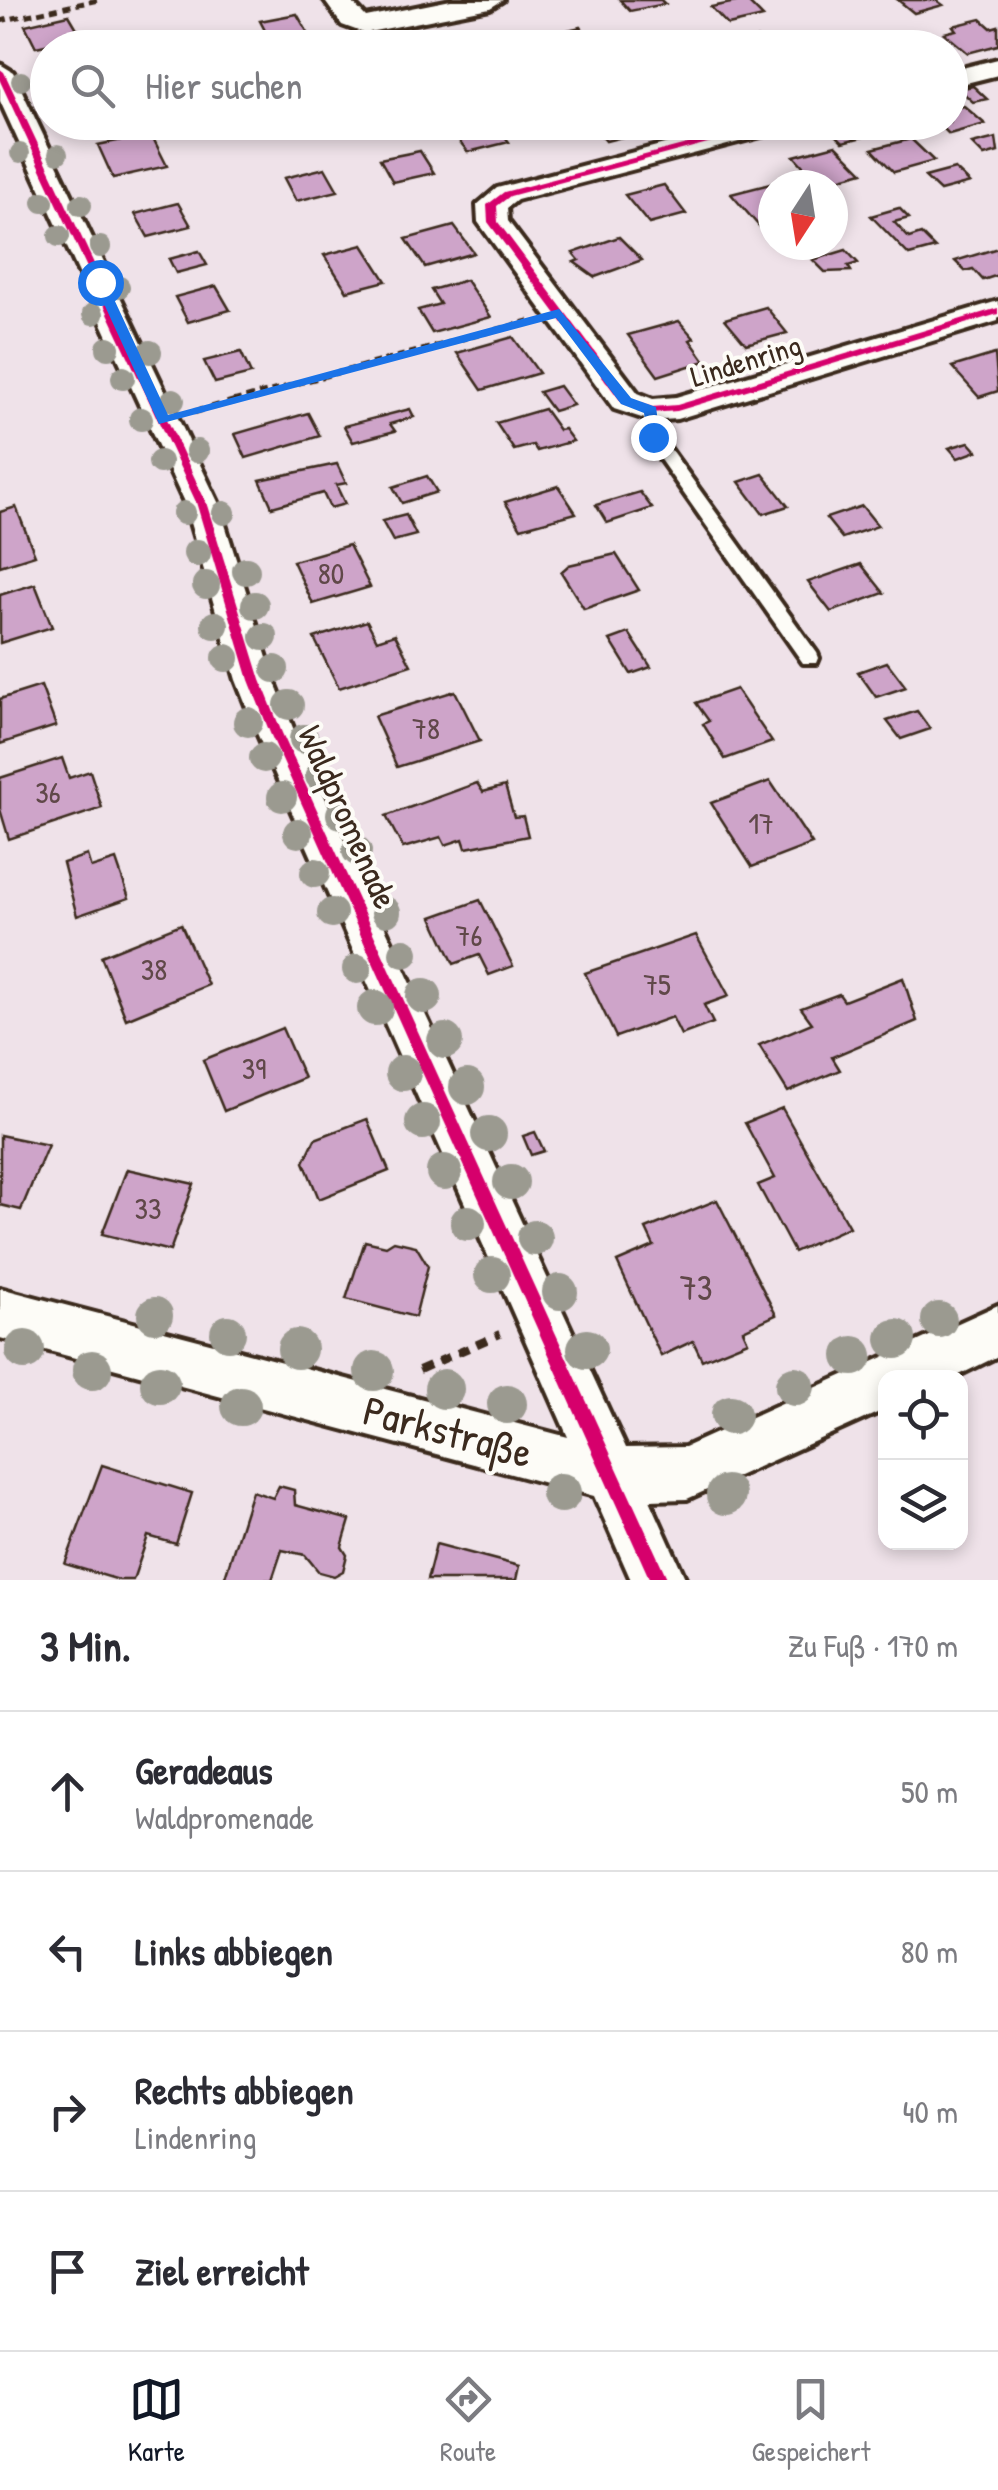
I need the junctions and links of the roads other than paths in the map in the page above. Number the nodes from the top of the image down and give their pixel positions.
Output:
1 (337, 0) edge
2 (490, 0) edge
3 (998, 66) edge
4 (0, 72) edge
5 (968, 74) edge
6 (30, 136) edge
7 (32, 140) edge
8 (713, 140) edge
9 (998, 311) edge
10 (651, 410) junction
11 (810, 658) dead end
12 (0, 1313) edge
13 (998, 1330) edge
14 (913, 1370) edge
15 (878, 1386) edge
16 (614, 1474) junction
17 (659, 1580) edge

1 - 2 street
3 - 5 street
4 - 6 street, Waldpromenade
7 - 16 street, Waldpromenade
8 - 10 street, Lindenring
9 - 10 street, Lindenring
10 - 11 lane, Lindenring
12 - 16 street, Parkstraße
13 - 14 street
15 - 16 street, Parkstraße
16 - 17 street, Waldpromenade

